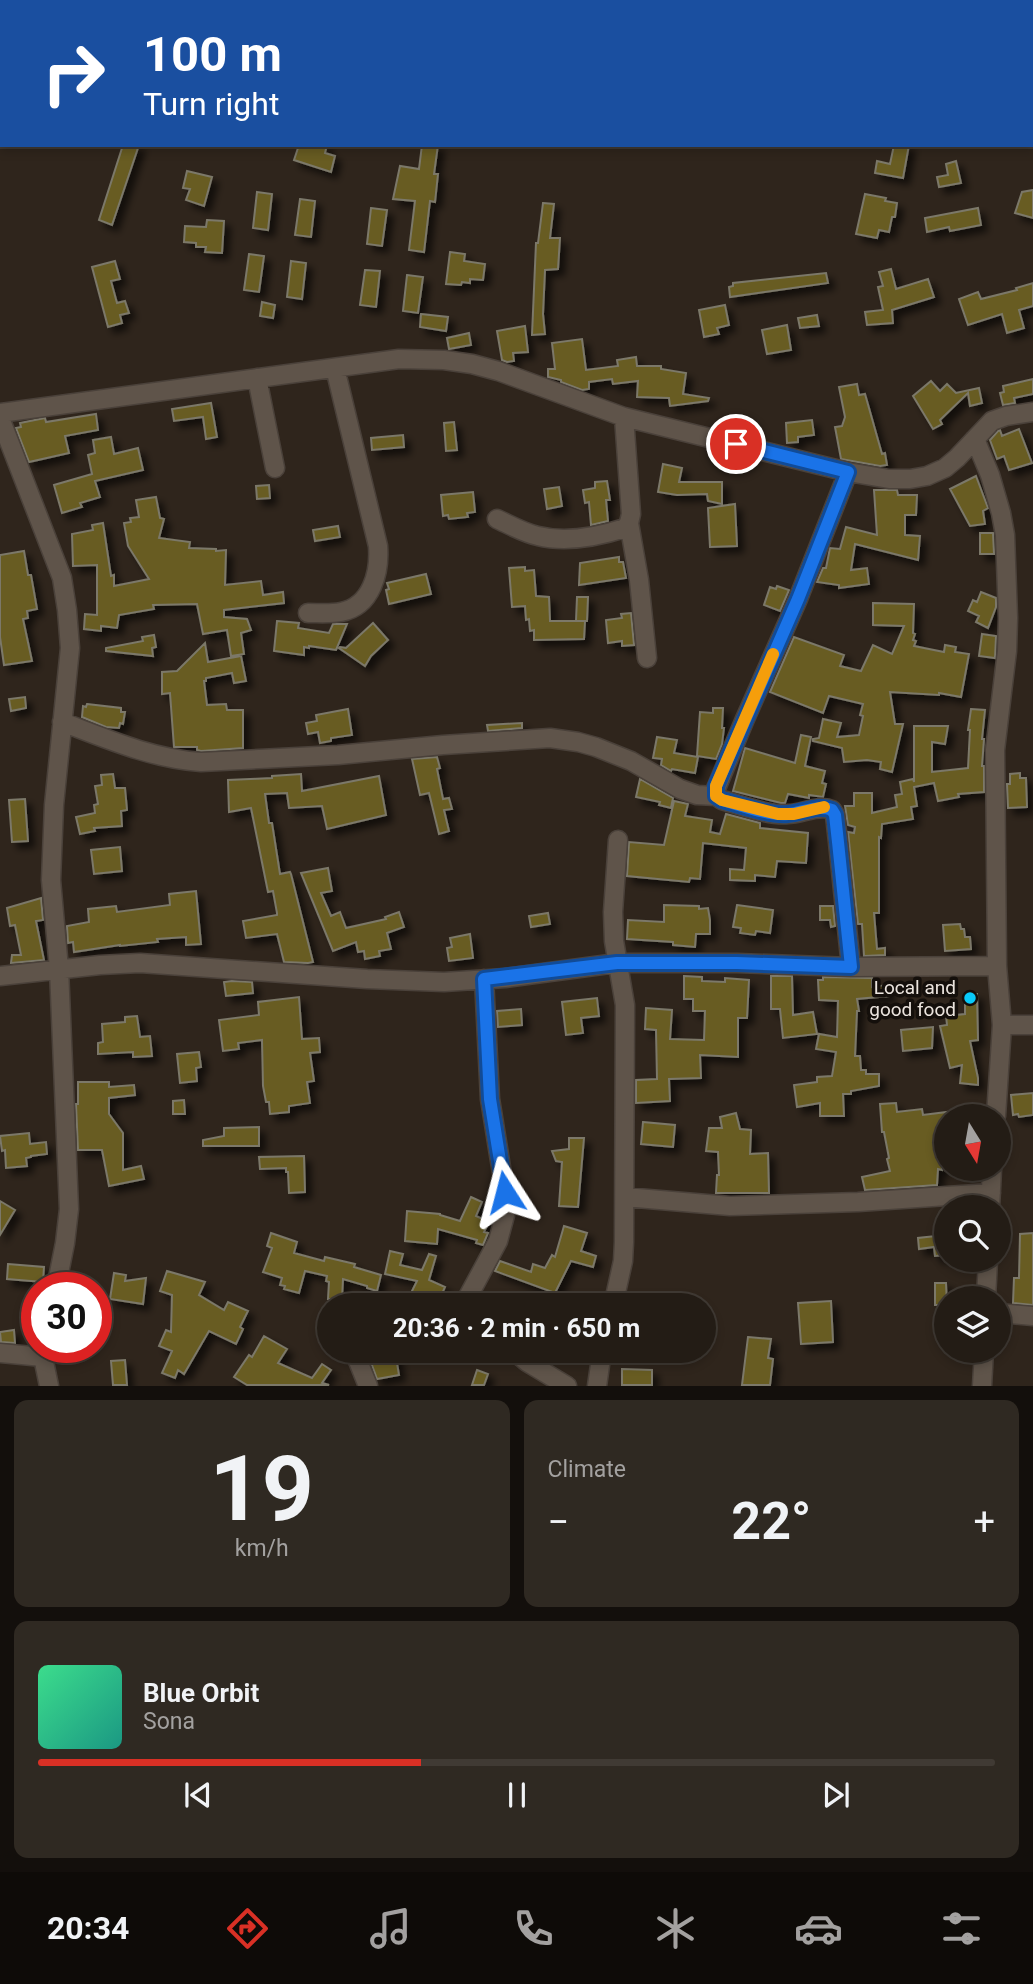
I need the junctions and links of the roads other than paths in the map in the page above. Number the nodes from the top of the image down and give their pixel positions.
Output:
1 (335, 368) junction
2 (257, 378) junction
3 (1033, 412) edge
4 (0, 415) edge
5 (624, 417) junction
6 (975, 439) junction
7 (275, 468) dead end
8 (848, 472) junction
9 (497, 519) dead end
10 (629, 523) junction
11 (308, 613) dead end
12 (647, 658) dead end
13 (62, 723) junction
14 (716, 796) junction
15 (618, 840) dead end
16 (617, 963) junction
17 (997, 966) junction
18 (851, 967) junction
19 (59, 969) junction
20 (0, 976) edge
21 (484, 979) junction
22 (1002, 1025) junction
23 (1033, 1025) edge
24 (997, 1104) edge
25 (625, 1197) junction
26 (934, 1201) edge
27 (59, 1272) edge
28 (470, 1293) edge
29 (616, 1293) edge
30 (1011, 1314) edge
31 (1033, 1316) edge
32 (0, 1353) edge
33 (21, 1353) edge
34 (45, 1363) edge
35 (359, 1363) edge
36 (529, 1363) edge
37 (600, 1363) edge
38 (983, 1363) edge
39 (49, 1385) edge
40 (368, 1385) edge
41 (567, 1385) edge
42 (597, 1385) edge
43 (982, 1385) edge

1 - 2 street
1 - 5 street
1 - 11 street
2 - 4 street
2 - 7 street
3 - 6 street
4 - 13 street
5 - 8 street
5 - 10 street
6 - 8 street
6 - 17 street
8 - 14 street
9 - 10 street
10 - 12 street
13 - 14 street
13 - 19 street
14 - 18 street
15 - 16 street
16 - 18 street
16 - 21 street
16 - 25 street
17 - 18 street
17 - 22 street
19 - 20 street
19 - 21 street
19 - 27 street
21 - 28 street
22 - 23 street
22 - 24 street
25 - 26 street
25 - 29 street
30 - 31 street
32 - 33 street
34 - 39 street
35 - 40 street
36 - 41 street
37 - 42 street
38 - 43 street

